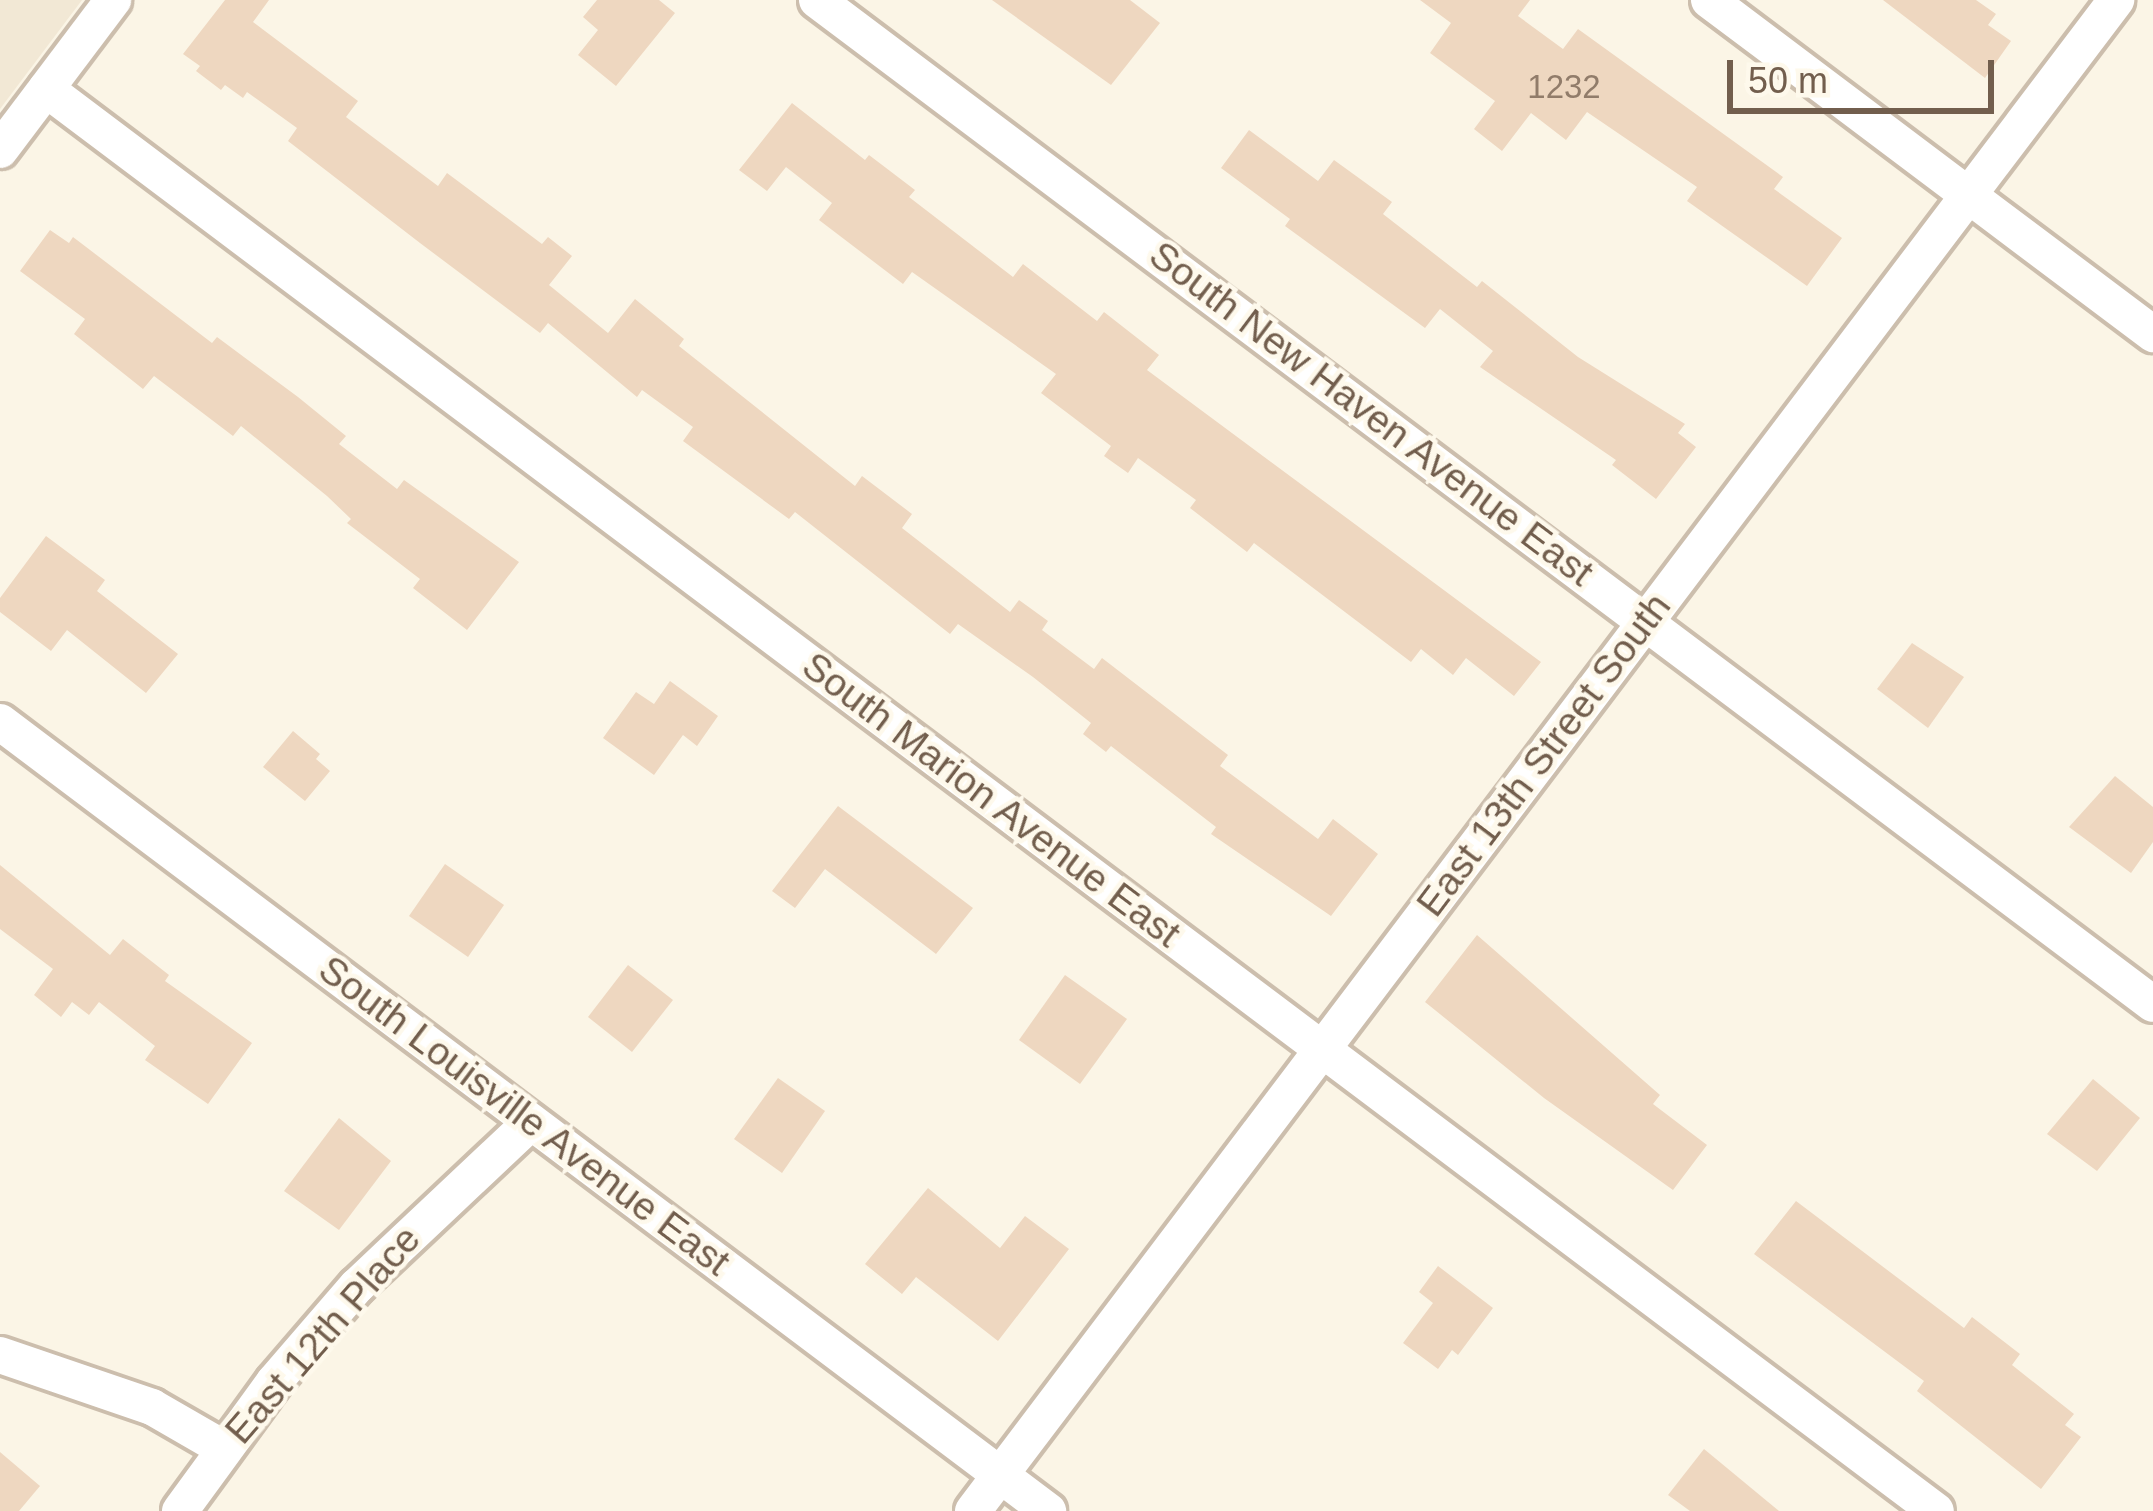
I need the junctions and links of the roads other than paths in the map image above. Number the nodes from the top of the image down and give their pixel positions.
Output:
1 (113, 0) edge
2 (818, 0) edge
3 (1709, 0) edge
4 (2116, 0) edge
5 (46, 89) junction
6 (0, 150) edge
7 (1969, 195) junction
8 (2153, 334) edge
9 (1646, 620) junction
10 (0, 722) edge
11 (2153, 1004) edge
12 (1321, 1049) junction
13 (531, 1122) junction
14 (0, 1355) edge
15 (223, 1448) junction
16 (1000, 1475) junction
17 (180, 1511) edge
18 (974, 1511) edge
19 (1048, 1511) edge
20 (1936, 1511) edge

1 - 5 street
2 - 9 street, South New Haven Avenue East
3 - 7 street
4 - 7 street, East 13th Street South
5 - 6 street
5 - 12 street, South Marion Avenue East
7 - 8 street
7 - 9 street, East 13th Street South
9 - 11 street, South New Haven Avenue East
9 - 12 street, East 13th Street South
10 - 13 street, South Louisville Avenue East
12 - 16 street, East 13th Street South
12 - 20 street, South Marion Avenue East
13 - 15 street, East 12th Place
13 - 16 street, South Louisville Avenue East
14 - 15 street
15 - 17 street, East 12th Place
16 - 18 street, East 13th Street South
16 - 19 street, South Louisville Avenue East

